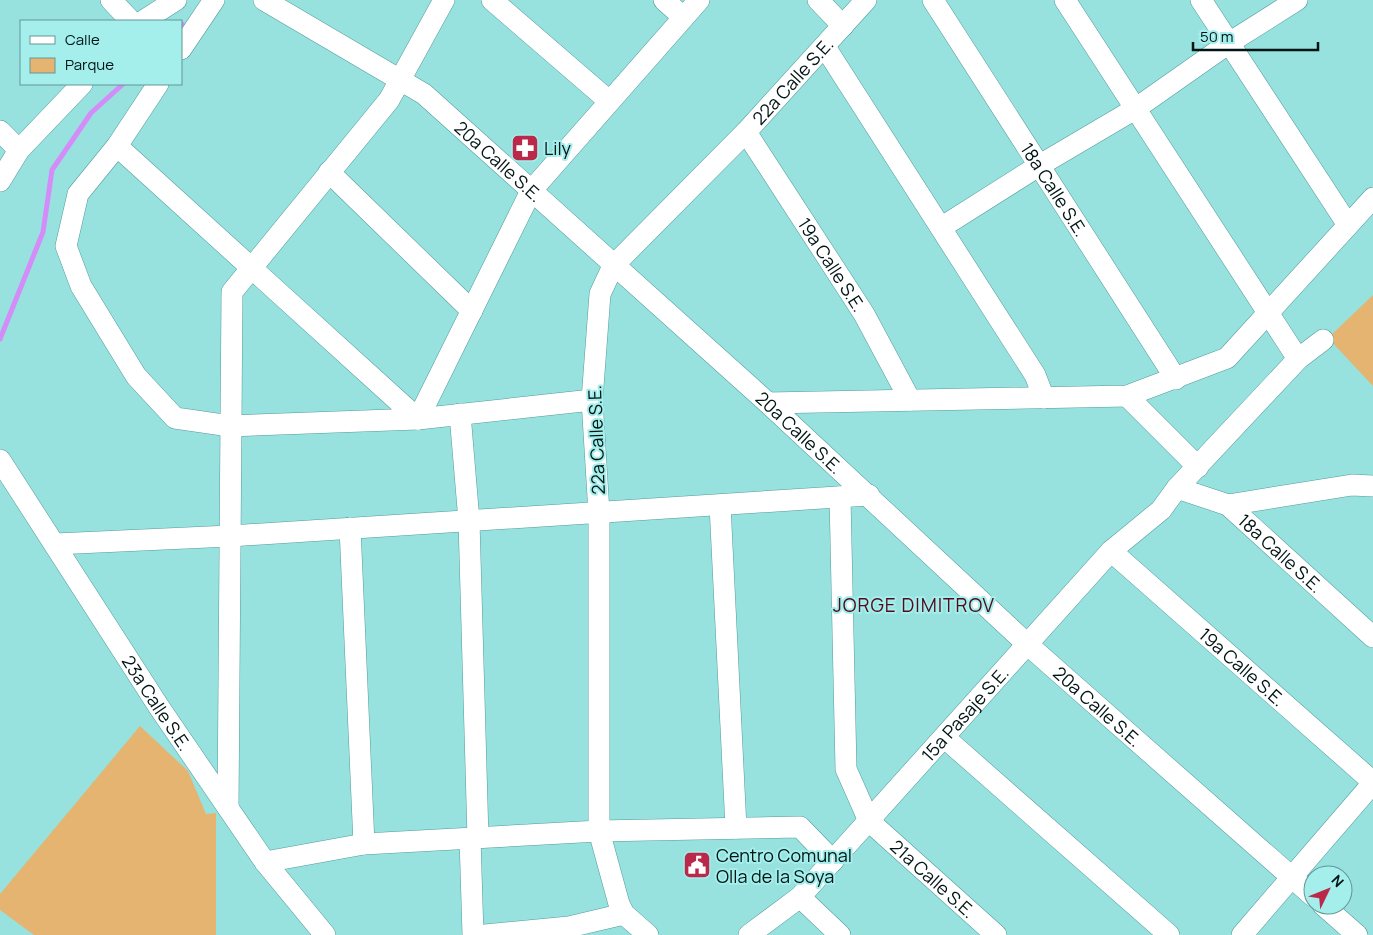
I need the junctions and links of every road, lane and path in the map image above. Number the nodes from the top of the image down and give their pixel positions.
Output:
1 (111, 0) edge
2 (155, 0) edge
3 (176, 0) edge
4 (214, 0) edge
5 (264, 0) edge
6 (444, 0) edge
7 (492, 0) edge
8 (664, 0) edge
9 (698, 0) edge
10 (818, 0) edge
11 (866, 0) edge
12 (933, 0) edge
13 (1065, 0) edge
14 (1201, 0) edge
15 (1297, 0) edge
16 (683, 17) junction
17 (131, 20) edge
18 (143, 20) edge
19 (144, 20) edge
20 (843, 26) junction
21 (1229, 43) junction
22 (825, 47) junction
23 (182, 48) edge
24 (400, 80) junction
25 (81, 85) edge
26 (157, 85) edge
27 (610, 101) junction
28 (1135, 109) junction
29 (0, 131) edge
30 (746, 132) junction
31 (116, 146) junction
32 (19, 150) junction
33 (1040, 165) junction
34 (329, 172) junction
35 (0, 181) edge
36 (531, 191) junction
37 (1373, 198) edge
38 (1348, 225) junction
39 (942, 228) junction
40 (614, 266) junction
41 (251, 267) junction
42 (472, 311) junction
43 (1267, 312) junction
44 (1323, 340) dead end
45 (1298, 359) junction
46 (1176, 379) junction
47 (1127, 396) junction
48 (1044, 398) junction
49 (592, 400) junction
50 (910, 400) junction
51 (768, 403) junction
52 (460, 414) junction
53 (418, 419) junction
54 (230, 426) junction
55 (0, 460) edge
56 (1198, 467) junction
57 (1373, 486) edge
58 (1177, 488) junction
59 (869, 495) junction
60 (840, 497) junction
61 (720, 504) junction
62 (1228, 505) junction
63 (599, 513) junction
64 (468, 521) junction
65 (350, 528) junction
66 (230, 536) junction
67 (55, 544) junction
68 (1111, 551) junction
69 (1373, 637) edge
70 (1027, 644) junction
71 (945, 738) junction
72 (1373, 782) edge
73 (228, 808) junction
74 (869, 821) junction
75 (736, 828) junction
76 (599, 831) junction
77 (474, 838) junction
78 (364, 844) junction
79 (833, 861) junction
80 (265, 862) junction
81 (1292, 877) junction
82 (1303, 887) edge
83 (800, 897) junction
84 (624, 914) junction
85 (1334, 915) edge
86 (325, 935) edge
87 (473, 935) edge
88 (485, 935) edge
89 (648, 935) edge
90 (749, 935) edge
91 (840, 935) edge
92 (996, 935) edge
93 (1169, 935) edge
94 (1242, 935) edge
95 (1357, 935) edge

1 - 17 street
2 - 18 street
3 - 19 street
4 - 23 street
5 - 24 street, 20a Calle S.E.
6 - 24 street
7 - 27 street
8 - 16 street
9 - 16 street
10 - 20 street
11 - 20 street, 22a Calle S.E.
12 - 33 street, 18a Calle S.E.
13 - 28 street
14 - 21 street
15 - 21 street
16 - 27 street
20 - 22 street, 22a Calle S.E.
21 - 28 street
21 - 38 street
22 - 30 street, 22a Calle S.E.
22 - 39 street
24 - 34 street
24 - 36 street, 20a Calle S.E.
25 - 32 street
26 - 31 street
27 - 36 street
28 - 33 street
28 - 43 street
29 - 32 street
30 - 40 street, 22a Calle S.E.
30 - 50 street, 19a Calle S.E.
31 - 41 street
31 - 54 street
32 - 35 street
33 - 39 street
33 - 46 street, 18a Calle S.E.
34 - 41 street
34 - 42 street
36 - 40 street, 20a Calle S.E.
36 - 42 street
37 - 38 street
38 - 43 street
39 - 48 street
40 - 49 street, 22a Calle S.E.
40 - 51 street, 20a Calle S.E.
41 - 53 street
41 - 54 street
42 - 53 street
43 - 45 street
43 - 46 street
44 - 45 street, 15a Pasaje S.E.
45 - 56 street, 15a Pasaje S.E.
46 - 47 street
47 - 48 street
47 - 56 street
48 - 50 street
49 - 52 street
49 - 63 street, 22a Calle S.E.
50 - 51 street
51 - 59 street, 20a Calle S.E.
52 - 53 street
52 - 64 street
53 - 54 street
54 - 66 street
55 - 67 street, 23a Calle S.E.
56 - 58 street, 15a Pasaje S.E.
57 - 62 street
58 - 62 street, 18a Calle S.E.
58 - 68 street, 15a Pasaje S.E.
59 - 60 street
59 - 70 street, 20a Calle S.E.
60 - 61 street
60 - 74 street
61 - 63 street
61 - 75 street
62 - 69 street, 18a Calle S.E.
63 - 64 street
63 - 76 street, 22a Calle S.E.
64 - 65 street
64 - 77 street
65 - 66 street
65 - 78 street
66 - 67 street
66 - 73 street
67 - 73 street, 23a Calle S.E.
68 - 70 street, 15a Pasaje S.E.
68 - 72 street, 19a Calle S.E.
70 - 71 street, 15a Pasaje S.E.
70 - 81 street, 20a Calle S.E.
71 - 74 street, 15a Pasaje S.E.
71 - 93 street
72 - 81 street
73 - 80 street, 23a Calle S.E.
74 - 79 street, 15a Pasaje S.E.
74 - 92 street, 21a Calle S.E.
75 - 76 street
75 - 79 street
76 - 77 street
76 - 84 street, 22a Calle S.E.
77 - 78 street
77 - 87 street
78 - 80 street
79 - 83 street, 15a Pasaje S.E.
80 - 86 street, 23a Calle S.E.
81 - 82 street, 20a Calle S.E.
81 - 94 street
83 - 90 street, 15a Pasaje S.E.
83 - 91 street
84 - 88 street
84 - 89 street, 22a Calle S.E.
85 - 95 street

